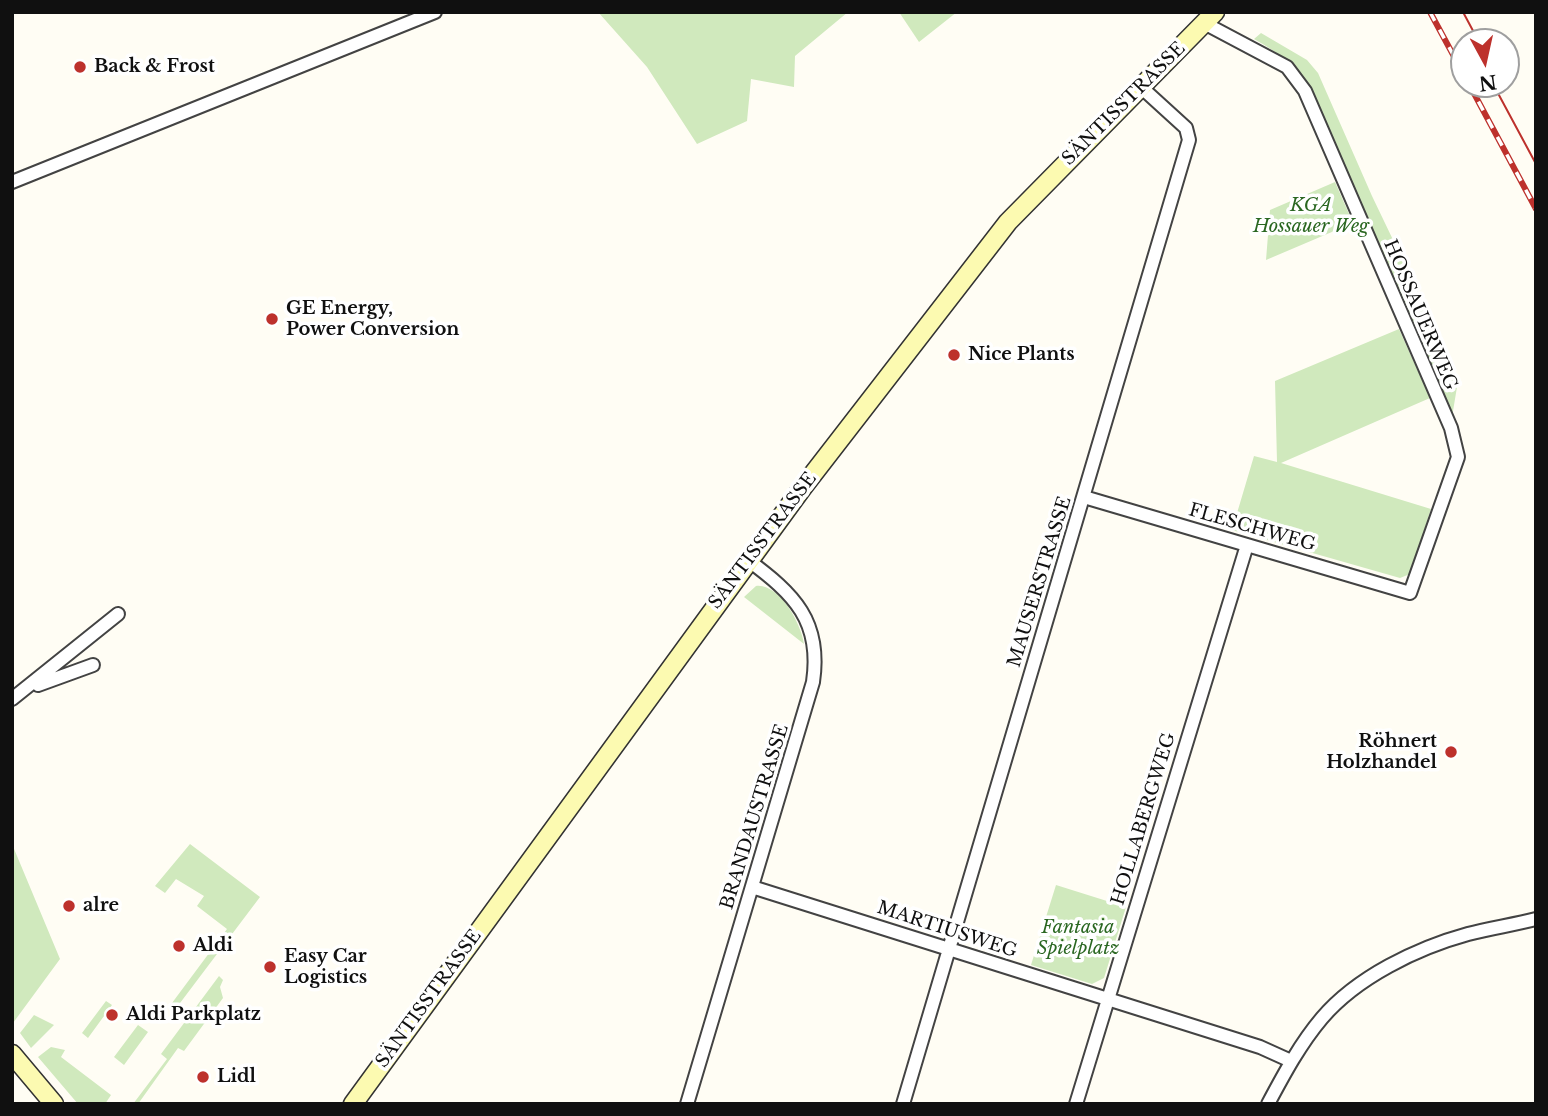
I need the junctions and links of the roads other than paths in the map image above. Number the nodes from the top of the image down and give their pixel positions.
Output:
1 (435, 12) edge
2 (1210, 18) edge
3 (1141, 87) junction
4 (12, 182) edge
5 (1084, 497) junction
6 (1247, 545) junction
7 (748, 560) junction
8 (1410, 593) joint
9 (118, 614) dead end
10 (93, 665) dead end
11 (28, 688) junction
12 (12, 699) edge
13 (752, 887) junction
14 (1536, 919) edge
15 (949, 950) junction
16 (1107, 999) junction
17 (12, 1054) edge
18 (1291, 1061) junction
19 (54, 1104) edge
20 (353, 1104) edge
21 (687, 1104) edge
22 (903, 1104) edge
23 (1076, 1104) edge
24 (1268, 1104) edge

1 - 4 street
2 - 3 street, SÄNTISSTRASSE
2 - 8 street, HOSSAUERWEG
3 - 5 street, MAUSERSTRASSE
3 - 7 street, SÄNTISSTRASSE
5 - 6 street, FLESCHWEG
5 - 15 street, MAUSERSTRASSE
6 - 8 street, FLESCHWEG
6 - 16 street, HOLLABERGWEG
7 - 13 street, BRANDAUSTRASSE
7 - 20 street, SÄNTISSTRASSE
9 - 11 street
10 - 11 street
11 - 12 street
13 - 15 street, MARTIUSWEG
13 - 21 street, BRANDAUSTRASSE
14 - 18 street
15 - 16 street, MARTIUSWEG
15 - 22 street, MAUSERSTRASSE
16 - 18 street, MARTIUSWEG
16 - 23 street, HOLLABERGWEG
17 - 19 street
18 - 24 street

